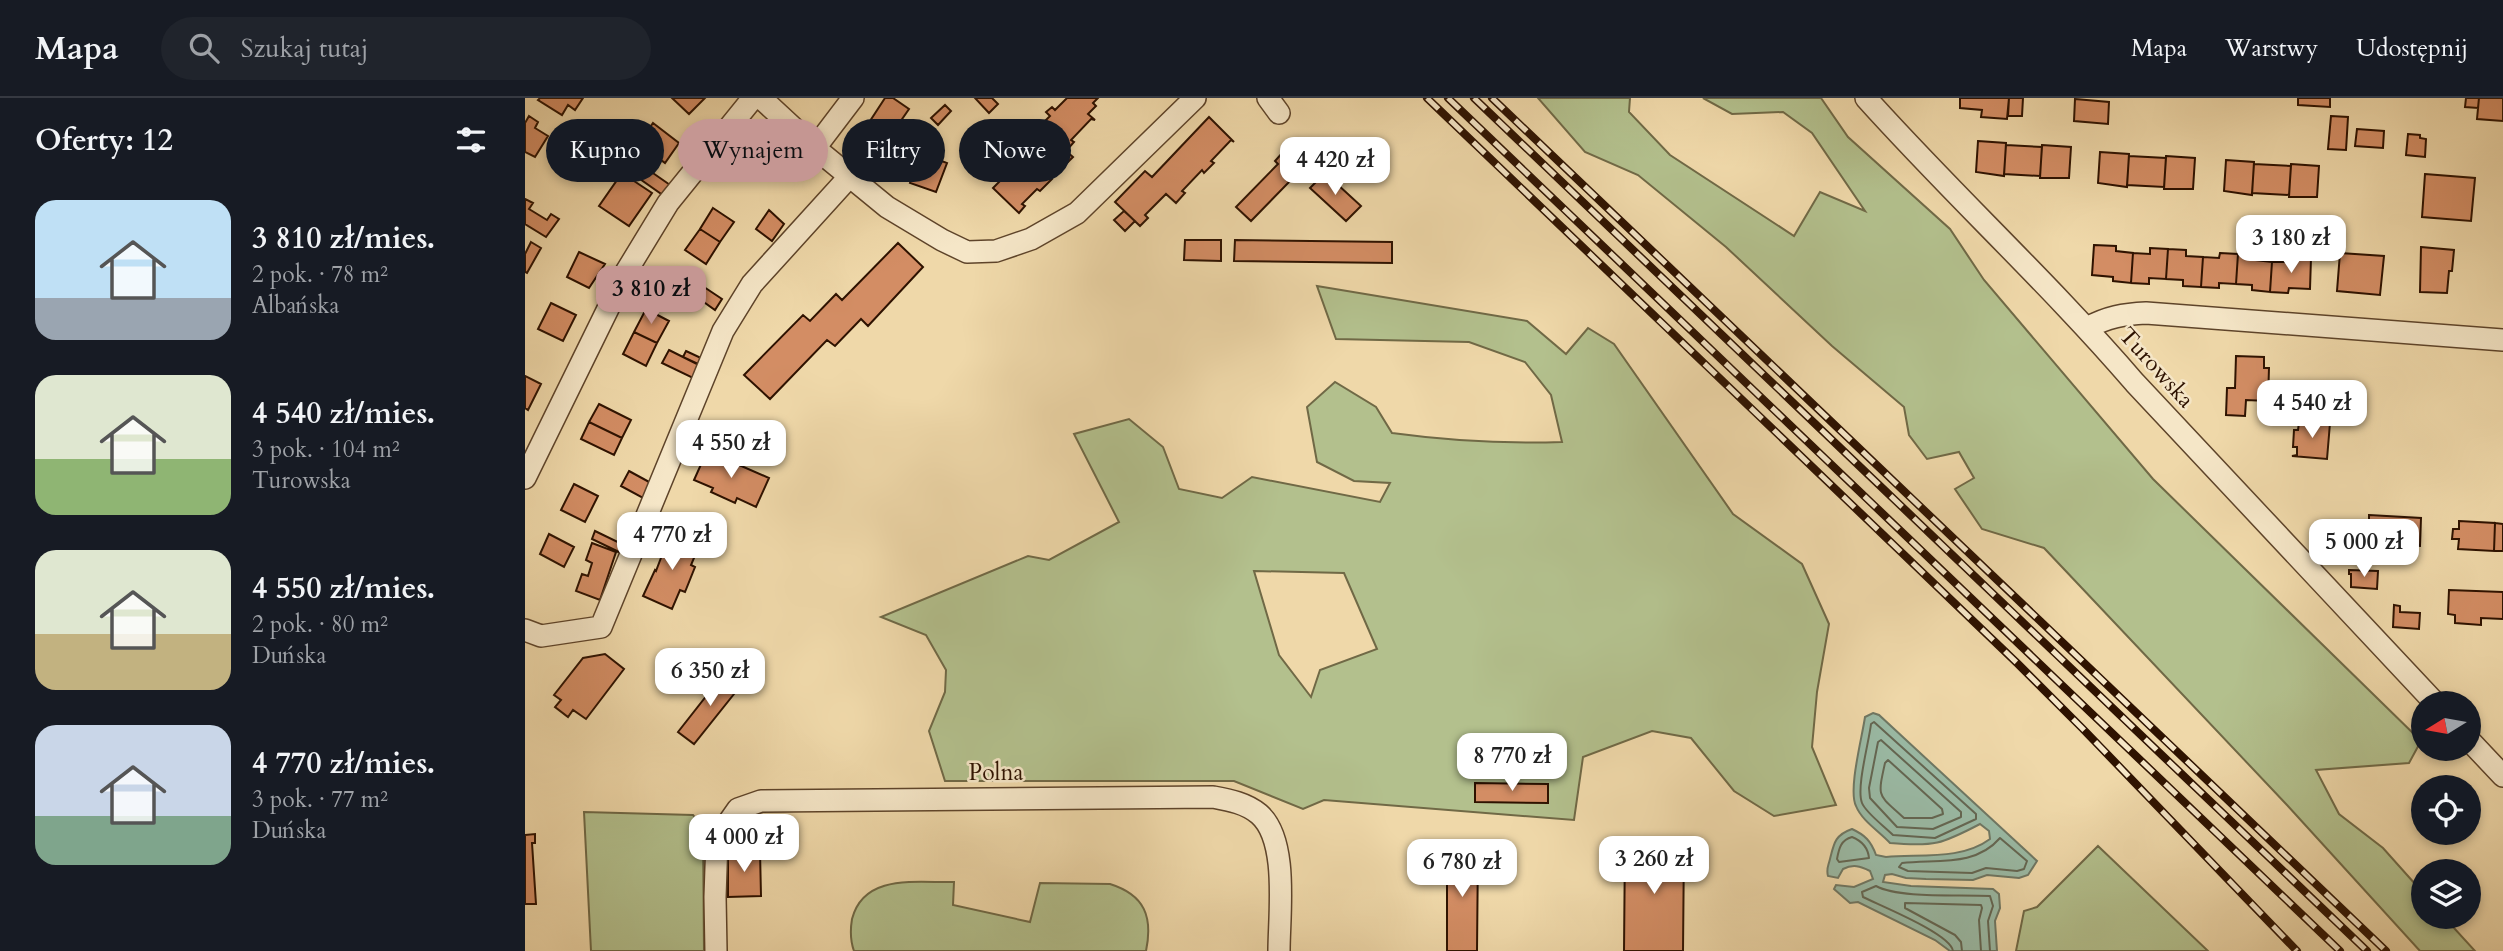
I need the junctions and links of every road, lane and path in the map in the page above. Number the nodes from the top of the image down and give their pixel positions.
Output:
1 (753, 98) edge
2 (761, 98) edge
3 (853, 98) edge
4 (1195, 98) edge
5 (1865, 98) edge
6 (784, 119) edge
7 (828, 131) edge
8 (828, 158) edge
9 (842, 170) edge
10 (845, 182) edge
11 (857, 182) edge
12 (2087, 328) junction
13 (2503, 340) edge
14 (525, 478) edge
15 (525, 630) edge
16 (2423, 691) edge
17 (2481, 753) edge
18 (2503, 776) edge
19 (716, 951) edge
20 (1279, 951) edge

1 - 14 street
2 - 6 street
3 - 7 street
4 - 11 street
5 - 12 street, Turowska
8 - 9 street
10 - 15 street
12 - 13 street
12 - 16 street, Turowska
17 - 18 street
19 - 20 street, Polna

